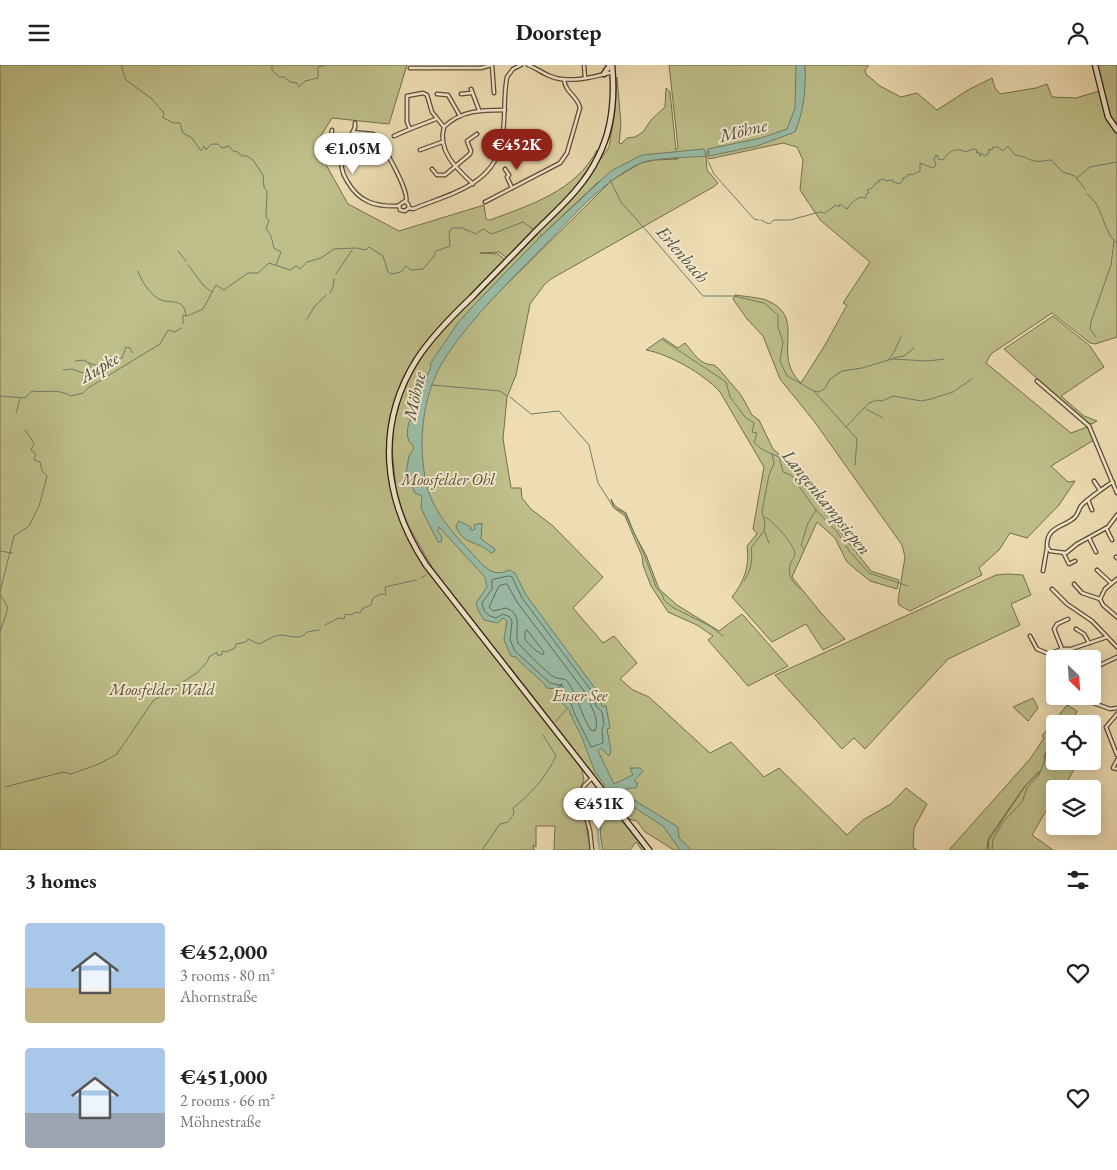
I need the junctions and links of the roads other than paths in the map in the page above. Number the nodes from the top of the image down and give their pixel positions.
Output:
1 (492, 65) edge
2 (521, 65) edge
3 (528, 65) edge
4 (584, 65) edge
5 (611, 65) edge
6 (1095, 65) edge
7 (515, 66) edge
8 (537, 67) edge
9 (410, 68) dead end
10 (613, 72) junction
11 (604, 74) junction
12 (586, 78) junction
13 (564, 79) junction
14 (494, 93) dead end
15 (437, 94) dead end
16 (461, 94) dead end
17 (479, 110) junction
18 (505, 110) junction
19 (460, 116) junction
20 (436, 119) junction
21 (355, 123) dead end
22 (444, 127) junction
23 (410, 129) junction
24 (332, 130) dead end
25 (1117, 130) edge
26 (353, 132) junction
27 (373, 134) dead end
28 (477, 134) dead end
29 (394, 136) dead end
30 (442, 142) junction
31 (381, 147) dead end
32 (420, 150) dead end
33 (342, 154) junction
34 (456, 166) junction
35 (432, 169) dead end
36 (505, 169) dead end
37 (473, 184) junction
38 (512, 188) junction
39 (406, 202) junction
40 (485, 202) dead end
41 (399, 207) junction
42 (409, 208) junction
43 (1037, 381) dead end
44 (1094, 481) dead end
45 (1113, 482) junction
46 (1100, 490) junction
47 (1117, 493) edge
48 (1088, 500) junction
49 (1092, 510) dead end
50 (1117, 515) edge
51 (1106, 529) junction
52 (1089, 538) junction
53 (1112, 540) dead end
54 (1047, 548) junction
55 (1096, 553) dead end
56 (1064, 554) junction
57 (1075, 561) dead end
58 (1097, 570) dead end
59 (1043, 571) dead end
60 (1117, 579) edge
61 (1112, 583) junction
62 (1074, 585) dead end
63 (1052, 589) dead end
64 (1100, 599) junction
65 (1117, 617) edge
66 (1068, 619) dead end
67 (1076, 629) dead end
68 (1030, 636) dead end
69 (1107, 637) junction
70 (1089, 643) junction
71 (1117, 647) edge
72 (1062, 649) junction
73 (1117, 657) edge
74 (1101, 665) edge
75 (1099, 705) edge
76 (1117, 708) edge
77 (1117, 714) edge
78 (1117, 755) edge
79 (1117, 760) edge
80 (1117, 769) edge
81 (592, 778) junction
82 (592, 850) edge
83 (649, 850) edge

1 - 9 street
1 - 14 street
2 - 7 street
3 - 8 street
4 - 12 street
5 - 10 main road
5 - 11 main road
6 - 25 main road
7 - 18 street
8 - 13 street
10 - 11 street
10 - 81 main road
11 - 12 street
12 - 13 street
13 - 38 street
15 - 19 street
16 - 17 street
17 - 18 street
17 - 19 street
18 - 37 street
19 - 22 street
20 - 22 street
20 - 23 street
20 - 23 street
21 - 26 street
22 - 30 street
23 - 29 street
24 - 33 street
26 - 27 street
26 - 33 street
28 - 34 street
30 - 32 street
30 - 34 street
31 - 39 street
33 - 41 street
34 - 35 street
34 - 37 street
36 - 38 street
37 - 42 street
38 - 40 street
39 - 41 street
39 - 42 street
41 - 42 street
43 - 45 street
44 - 46 street
45 - 46 street
45 - 47 street
46 - 48 street
48 - 49 street
48 - 54 street
50 - 51 street
51 - 52 street
51 - 53 street
52 - 55 street
52 - 56 street
54 - 56 street
54 - 59 street
56 - 57 street
58 - 61 street
60 - 61 street
61 - 64 street
62 - 64 street
63 - 69 street
64 - 65 street
66 - 72 street
67 - 70 street
68 - 72 street
69 - 70 street
69 - 71 street
70 - 72 street
73 - 74 street
75 - 76 street
77 - 78 street
79 - 80 street
81 - 82 street
81 - 83 main road

